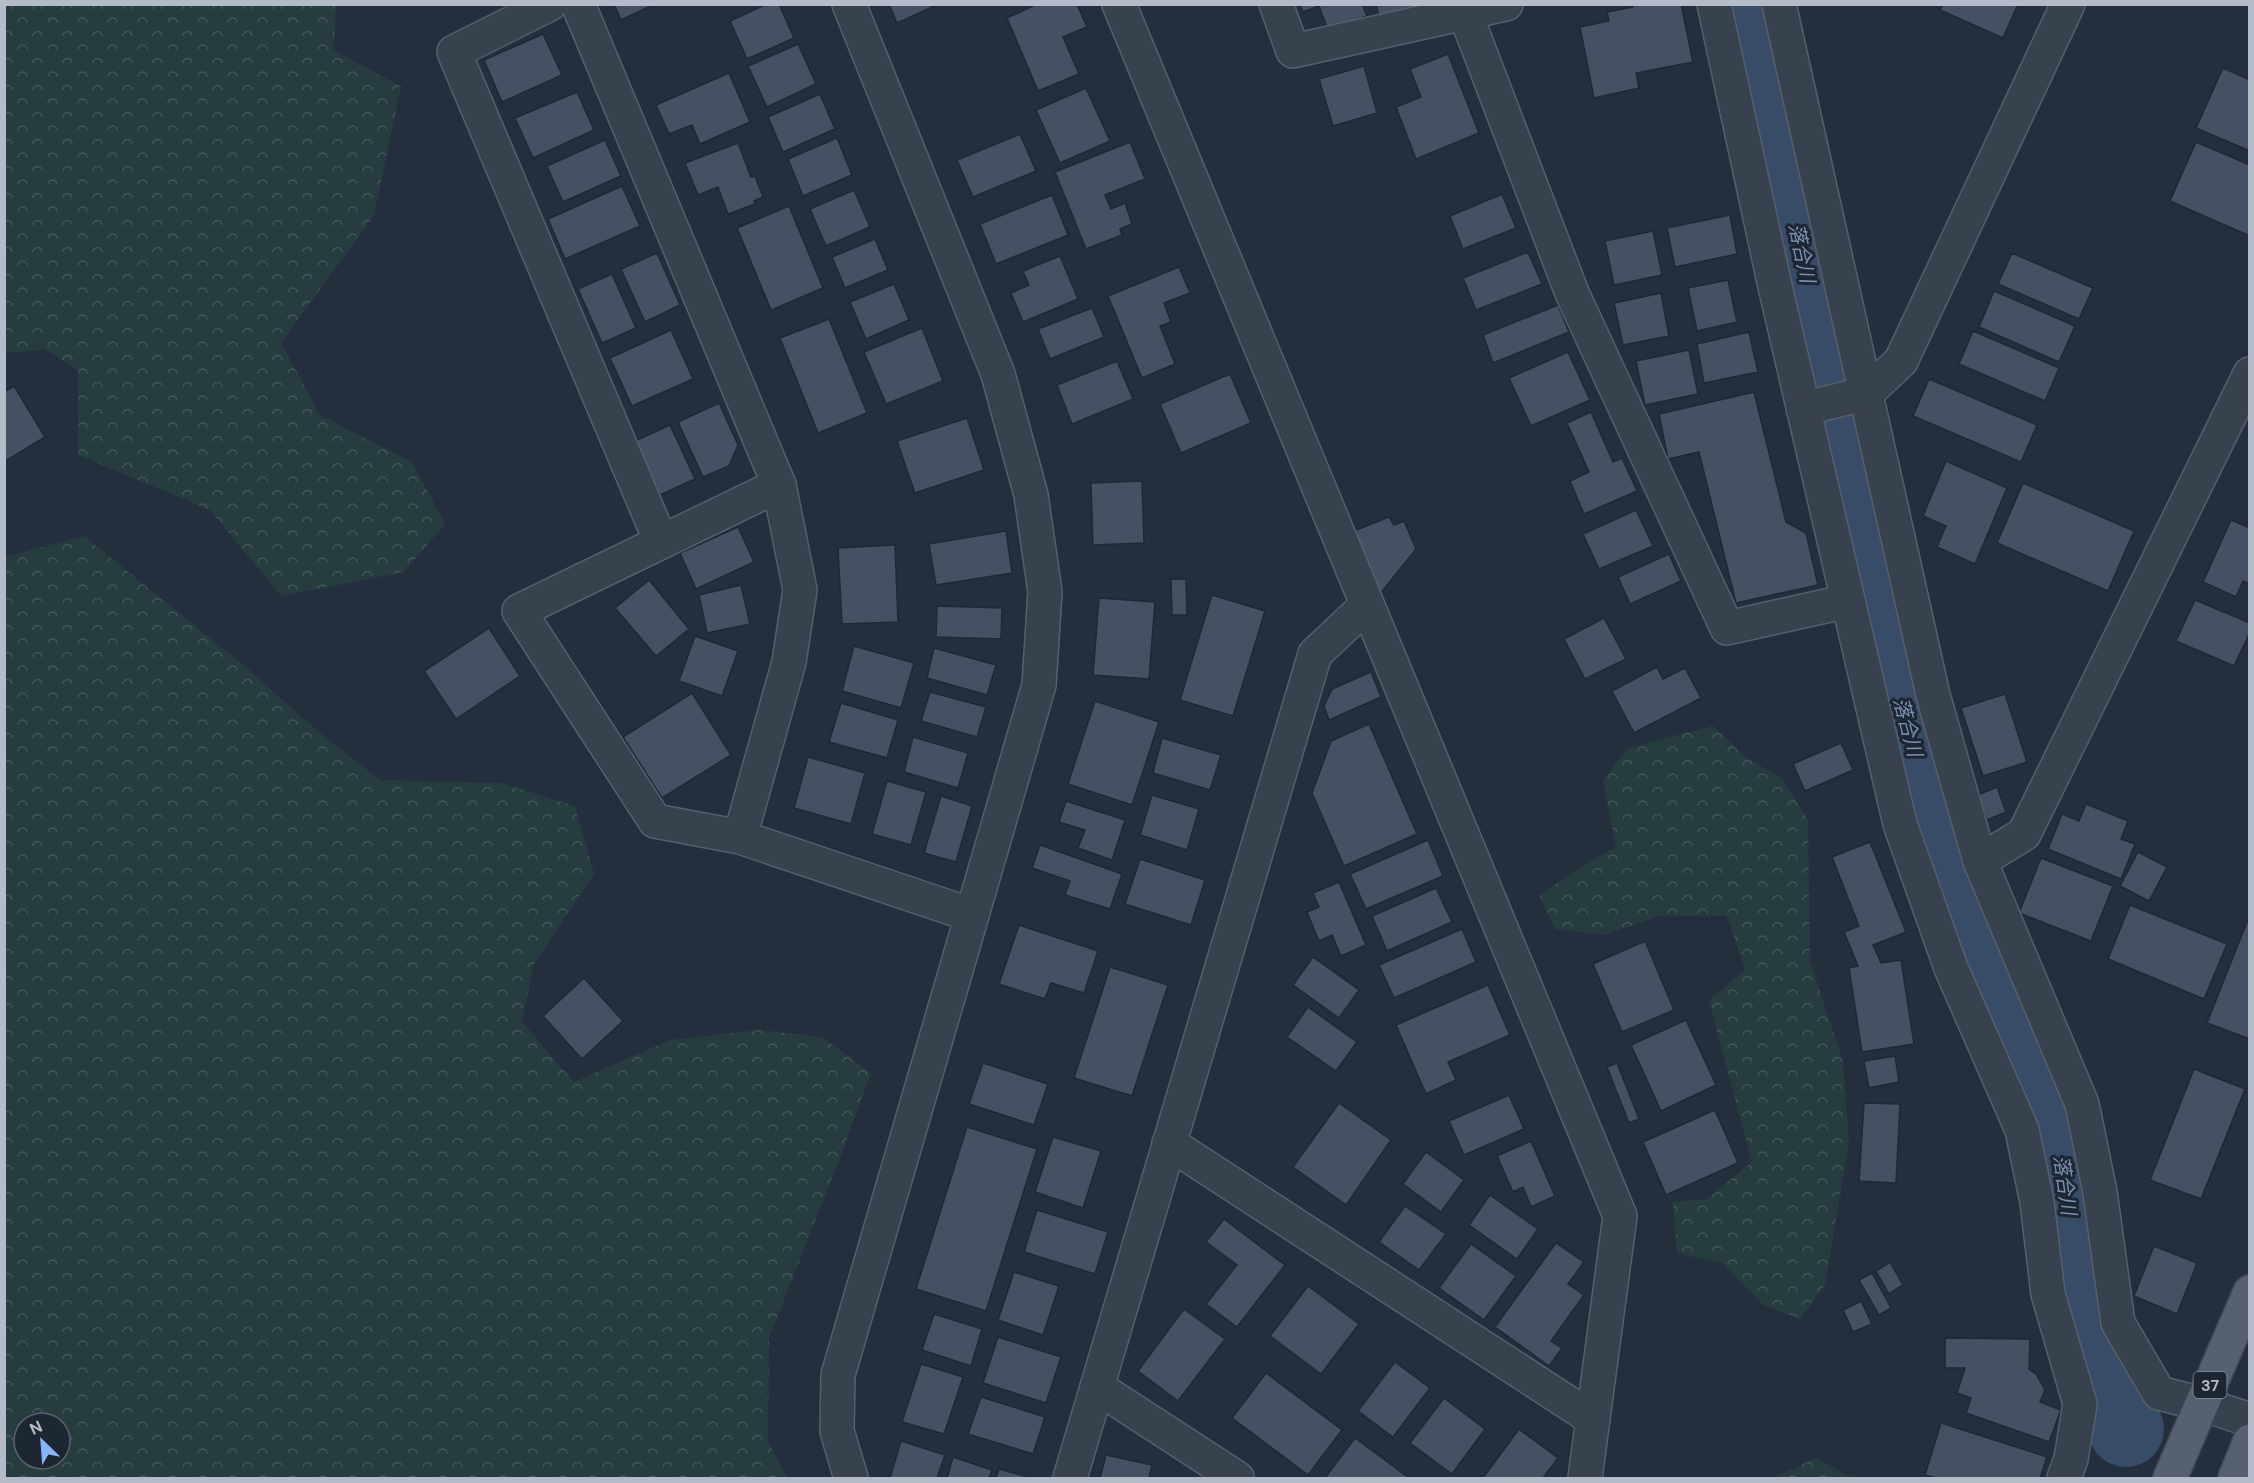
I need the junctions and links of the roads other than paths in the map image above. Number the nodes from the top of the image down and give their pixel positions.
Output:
1 (550, 4) edge
2 (578, 4) edge
3 (849, 4) edge
4 (1119, 4) edge
5 (1276, 4) edge
6 (1506, 4) edge
7 (1714, 4) edge
8 (1779, 4) edge
9 (2068, 4) edge
10 (1465, 13) junction
11 (2250, 374) edge
12 (1856, 396) junction
13 (1809, 408) junction
14 (778, 485) junction
15 (661, 542) junction
16 (1848, 601) junction
17 (1367, 605) junction
18 (740, 837) junction
19 (1980, 861) junction
20 (972, 915) junction
21 (1169, 1143) junction
22 (2250, 1292) edge
23 (1097, 1387) junction
24 (2202, 1404) junction
25 (1593, 1419) junction
26 (2250, 1420) edge
27 (2250, 1441) edge
28 (851, 1479) edge
29 (1070, 1479) edge
30 (1237, 1479) edge
31 (1585, 1479) edge
32 (2064, 1479) edge
33 (2170, 1479) edge
34 (2235, 1479) edge

1 - 15 street
2 - 14 street
3 - 20 street
4 - 17 street
5 - 10 street
6 - 10 street
7 - 13 street
8 - 12 street
9 - 12 street
10 - 16 street
11 - 19 street
12 - 13 street
12 - 19 street
13 - 16 street
14 - 15 street
14 - 18 street
15 - 18 street
16 - 32 street
17 - 21 street
17 - 25 street
18 - 20 street
19 - 24 street
20 - 28 street
21 - 23 street
21 - 25 street
22 - 24 main road, 37
23 - 29 street
23 - 30 street
24 - 26 street
24 - 33 main road, 37
25 - 31 street
27 - 34 main road

